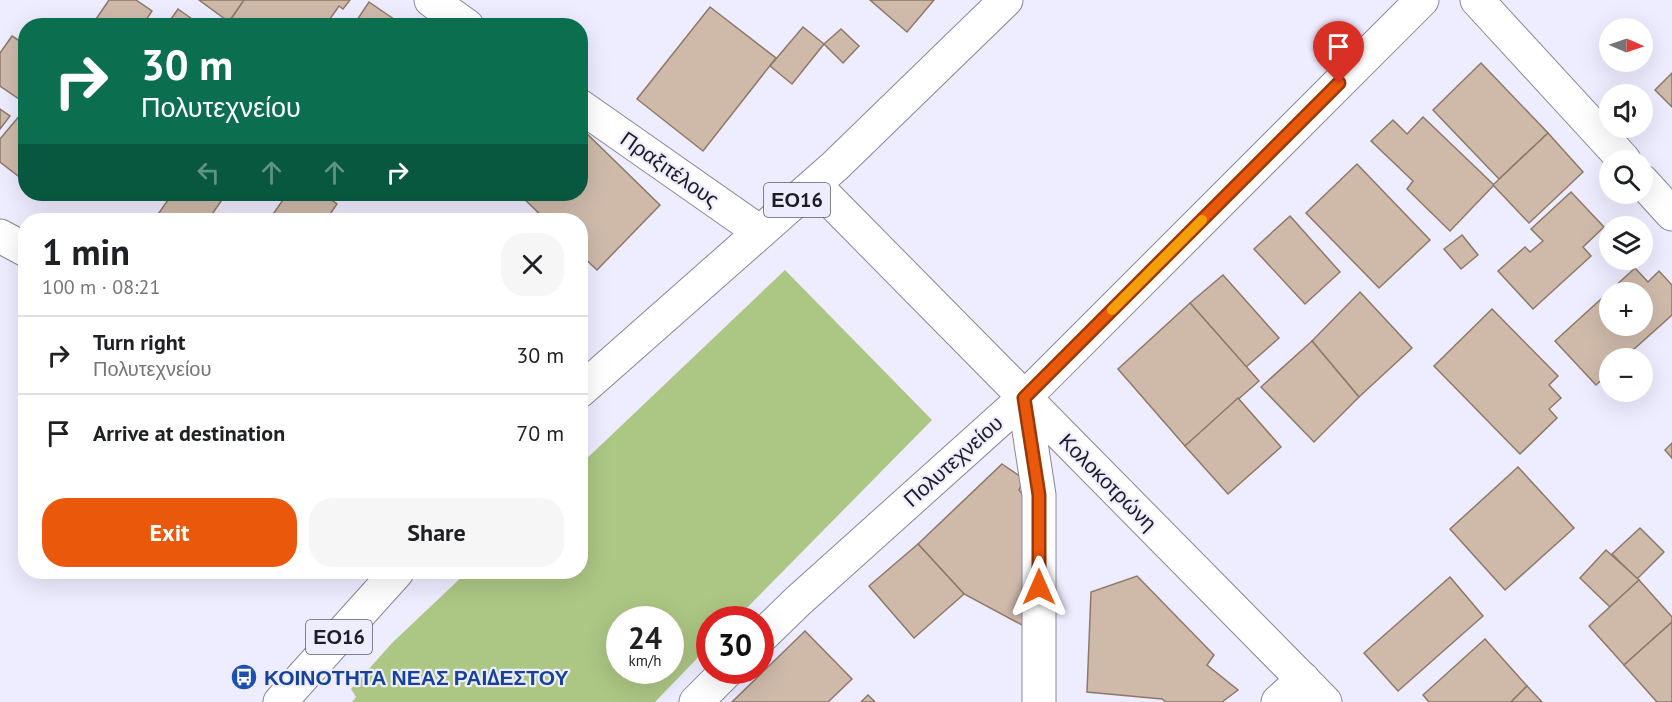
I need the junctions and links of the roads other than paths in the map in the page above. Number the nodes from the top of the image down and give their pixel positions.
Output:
1 (431, 0) edge
2 (1006, 0) edge
3 (1422, 0) edge
4 (1477, 0) edge
5 (456, 18) edge
6 (588, 111) edge
7 (1614, 150) edge
8 (815, 185) junction
9 (1653, 193) edge
10 (1672, 214) edge
11 (760, 232) junction
12 (0, 236) edge
13 (18, 246) edge
14 (588, 384) edge
15 (1024, 398) junction
16 (391, 579) edge
17 (774, 624) edge
18 (1303, 679) junction
19 (714, 684) edge
20 (280, 702) edge
21 (696, 702) edge
22 (1039, 702) edge
23 (1278, 702) edge
24 (1326, 702) edge

1 - 5 street
2 - 8 street, ΕΟ16
3 - 15 street, Πολυτεχνείου
4 - 7 street
6 - 11 street, Πραξιτέλους
8 - 11 street, ΕΟ16
8 - 15 street, Κολοκοτρώνη
9 - 10 street
11 - 14 street, ΕΟ16
12 - 13 street
15 - 17 street, Πολυτεχνείου
15 - 18 street, Κολοκοτρώνη
15 - 22 street
16 - 20 street, ΕΟ16
18 - 23 street
18 - 24 street, Κολοκοτρώνη
19 - 21 street

